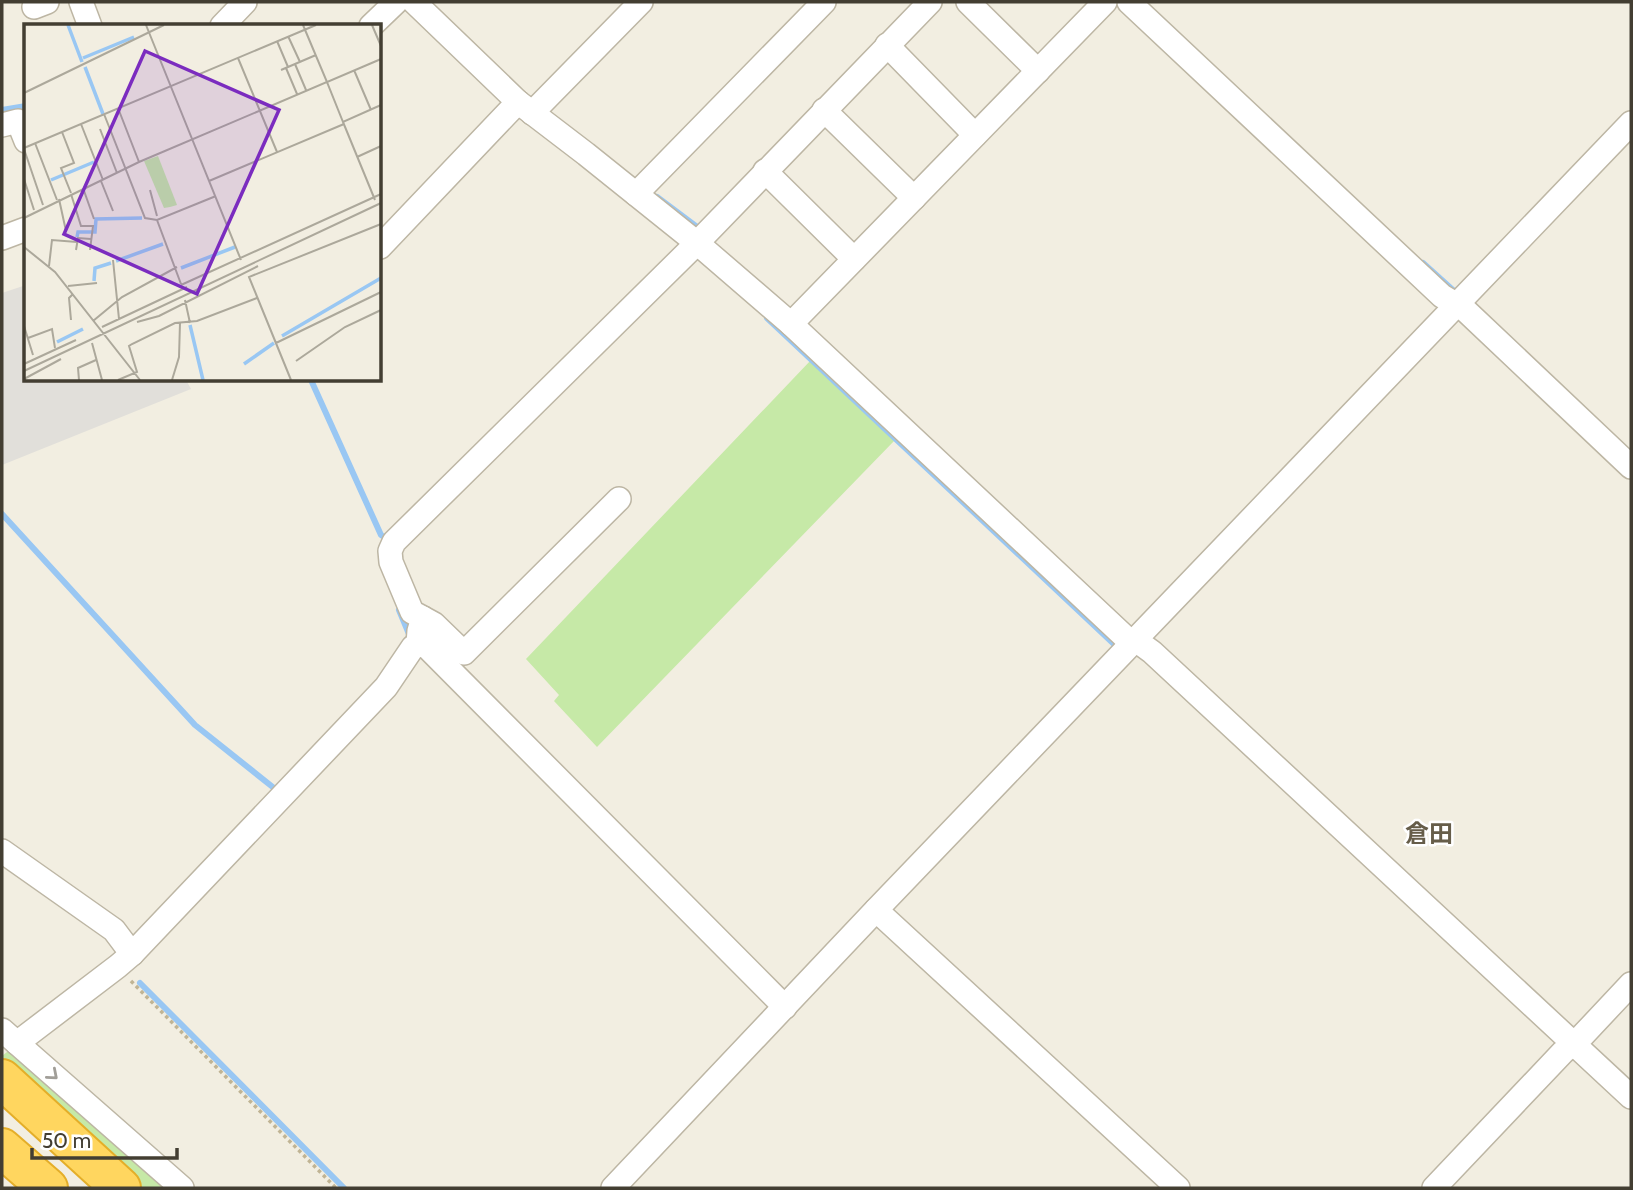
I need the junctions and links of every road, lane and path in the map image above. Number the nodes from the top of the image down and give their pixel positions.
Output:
1 (82, 2) edge
2 (245, 2) edge
3 (396, 2) edge
4 (414, 2) edge
5 (641, 2) edge
6 (824, 2) edge
7 (930, 2) edge
8 (968, 2) edge
9 (1105, 2) edge
10 (1129, 2) edge
11 (89, 24) edge
12 (224, 24) edge
13 (373, 24) edge
14 (887, 46) junction
15 (1038, 71) junction
16 (532, 107) junction
17 (824, 110) junction
18 (1631, 123) edge
19 (2, 125) edge
20 (975, 135) junction
21 (24, 136) edge
22 (765, 171) junction
23 (640, 189) junction
24 (914, 198) junction
25 (24, 230) edge
26 (2, 238) edge
27 (696, 243) junction
28 (382, 245) edge
29 (854, 259) junction
30 (1463, 309) junction
31 (791, 324) junction
32 (1631, 467) edge
33 (619, 499) dead end
34 (419, 633) junction
35 (1141, 646) junction
36 (2, 851) edge
37 (881, 915) junction
38 (125, 960) junction
39 (1631, 984) edge
40 (785, 1007) junction
41 (8, 1040) edge
42 (1574, 1043) junction
43 (2, 1079) edge
44 (1631, 1097) edge
45 (2, 1113) edge
46 (2, 1148) edge
47 (2, 1175) edge
48 (17, 1188) edge
49 (48, 1188) edge
50 (90, 1188) edge
51 (121, 1188) edge
52 (182, 1188) edge
53 (336, 1188) edge
54 (613, 1188) edge
55 (1178, 1188) edge
56 (1434, 1188) edge

1 - 11 street
2 - 12 street
3 - 13 street
4 - 16 street
5 - 16 street
6 - 23 street
7 - 14 street
8 - 15 street
9 - 15 street
10 - 30 street
14 - 17 street
14 - 20 street
15 - 20 street
16 - 23 street
16 - 28 street
17 - 22 street
17 - 24 street
18 - 30 street
19 - 21 street
20 - 24 street
22 - 27 street
22 - 29 street
23 - 27 street
24 - 29 street
25 - 26 street
27 - 31 street
27 - 34 street
29 - 31 street
30 - 32 street
30 - 35 street
31 - 35 street
33 - 34 street
34 - 38 street
34 - 40 street
35 - 37 street
35 - 42 street
36 - 38 street
37 - 40 street
37 - 55 street
38 - 41 street
38 - 53 path
39 - 42 street
40 - 54 street
41 -> 52 street
42 - 44 street
42 - 56 street
43 - 51 highway
45 - 50 highway
46 - 49 highway
47 - 48 highway

